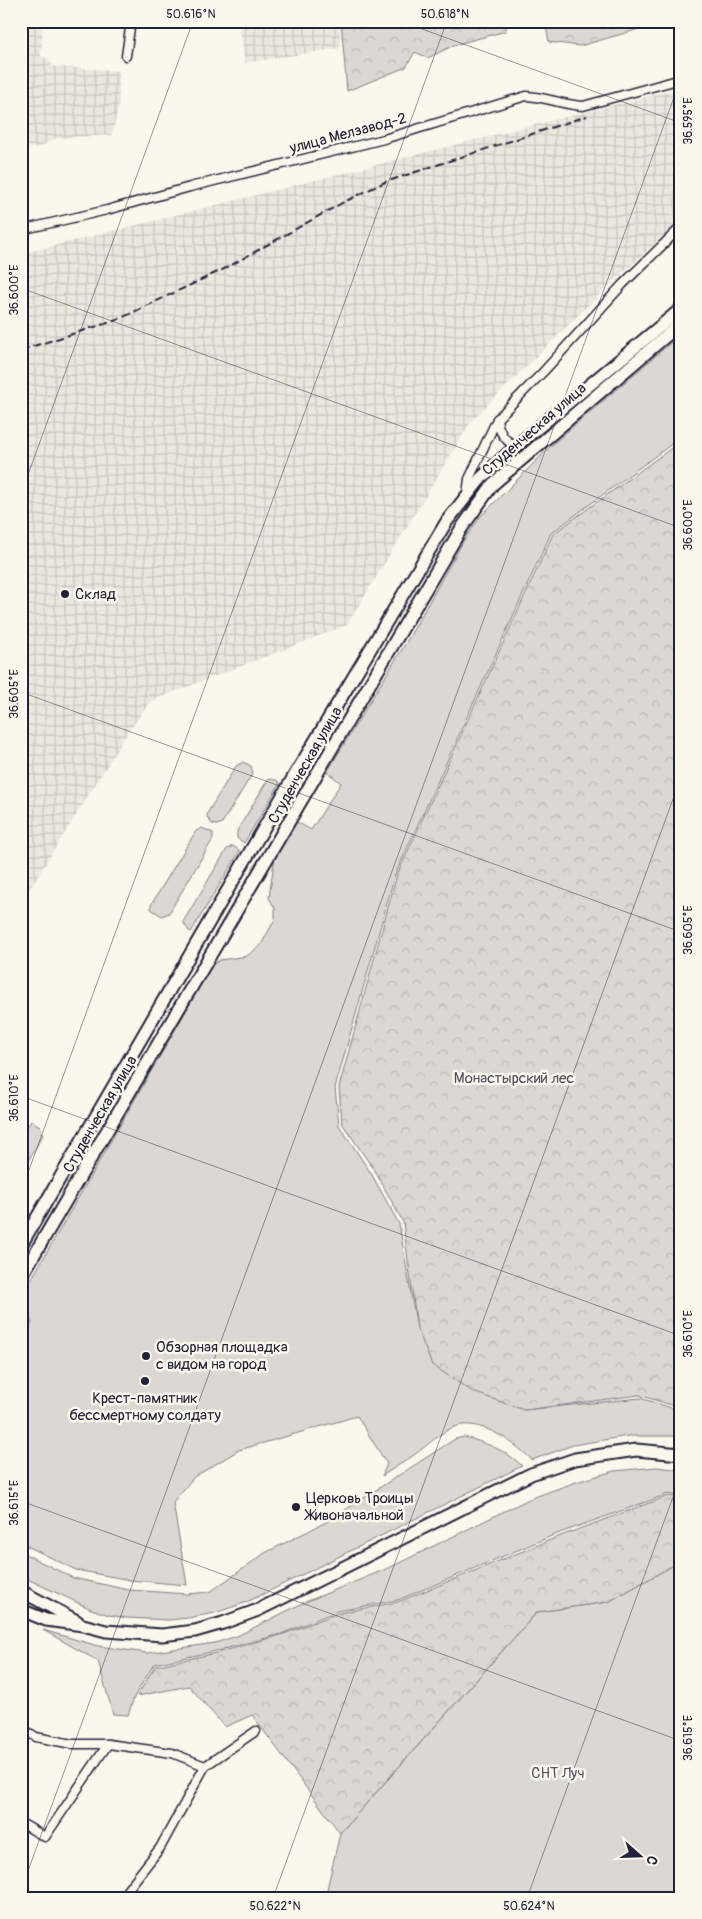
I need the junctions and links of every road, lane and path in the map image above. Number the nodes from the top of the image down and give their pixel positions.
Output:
1 (131, 21) edge
2 (126, 56) dead end
3 (681, 79) edge
4 (681, 227) edge
5 (21, 230) edge
6 (681, 309) edge
7 (681, 322) edge
8 (497, 419) junction
9 (516, 446) junction
10 (466, 496) junction
11 (21, 1245) edge
12 (21, 1277) edge
13 (681, 1454) edge
14 (21, 1590) edge
15 (21, 1597) edge
16 (21, 1610) edge
17 (83, 1625) junction
18 (21, 1728) edge
19 (256, 1731) dead end
20 (108, 1744) junction
21 (205, 1766) junction
22 (21, 1823) edge
23 (121, 1898) edge

1 - 2 street
3 - 5 street, улица Мелзавод-2
4 - 8 street
6 - 9 main road, Студенческая улица
7 - 12 main road, Студенческая улица
8 - 9 street
8 - 10 street
9 - 10 main road, Студенческая улица
10 - 11 main road, Студенческая улица
13 - 17 main road
14 - 17 main road
15 - 17 main road
16 - 17 main road
18 - 20 street
19 - 21 street
20 - 21 street
20 - 22 street
21 - 23 street

